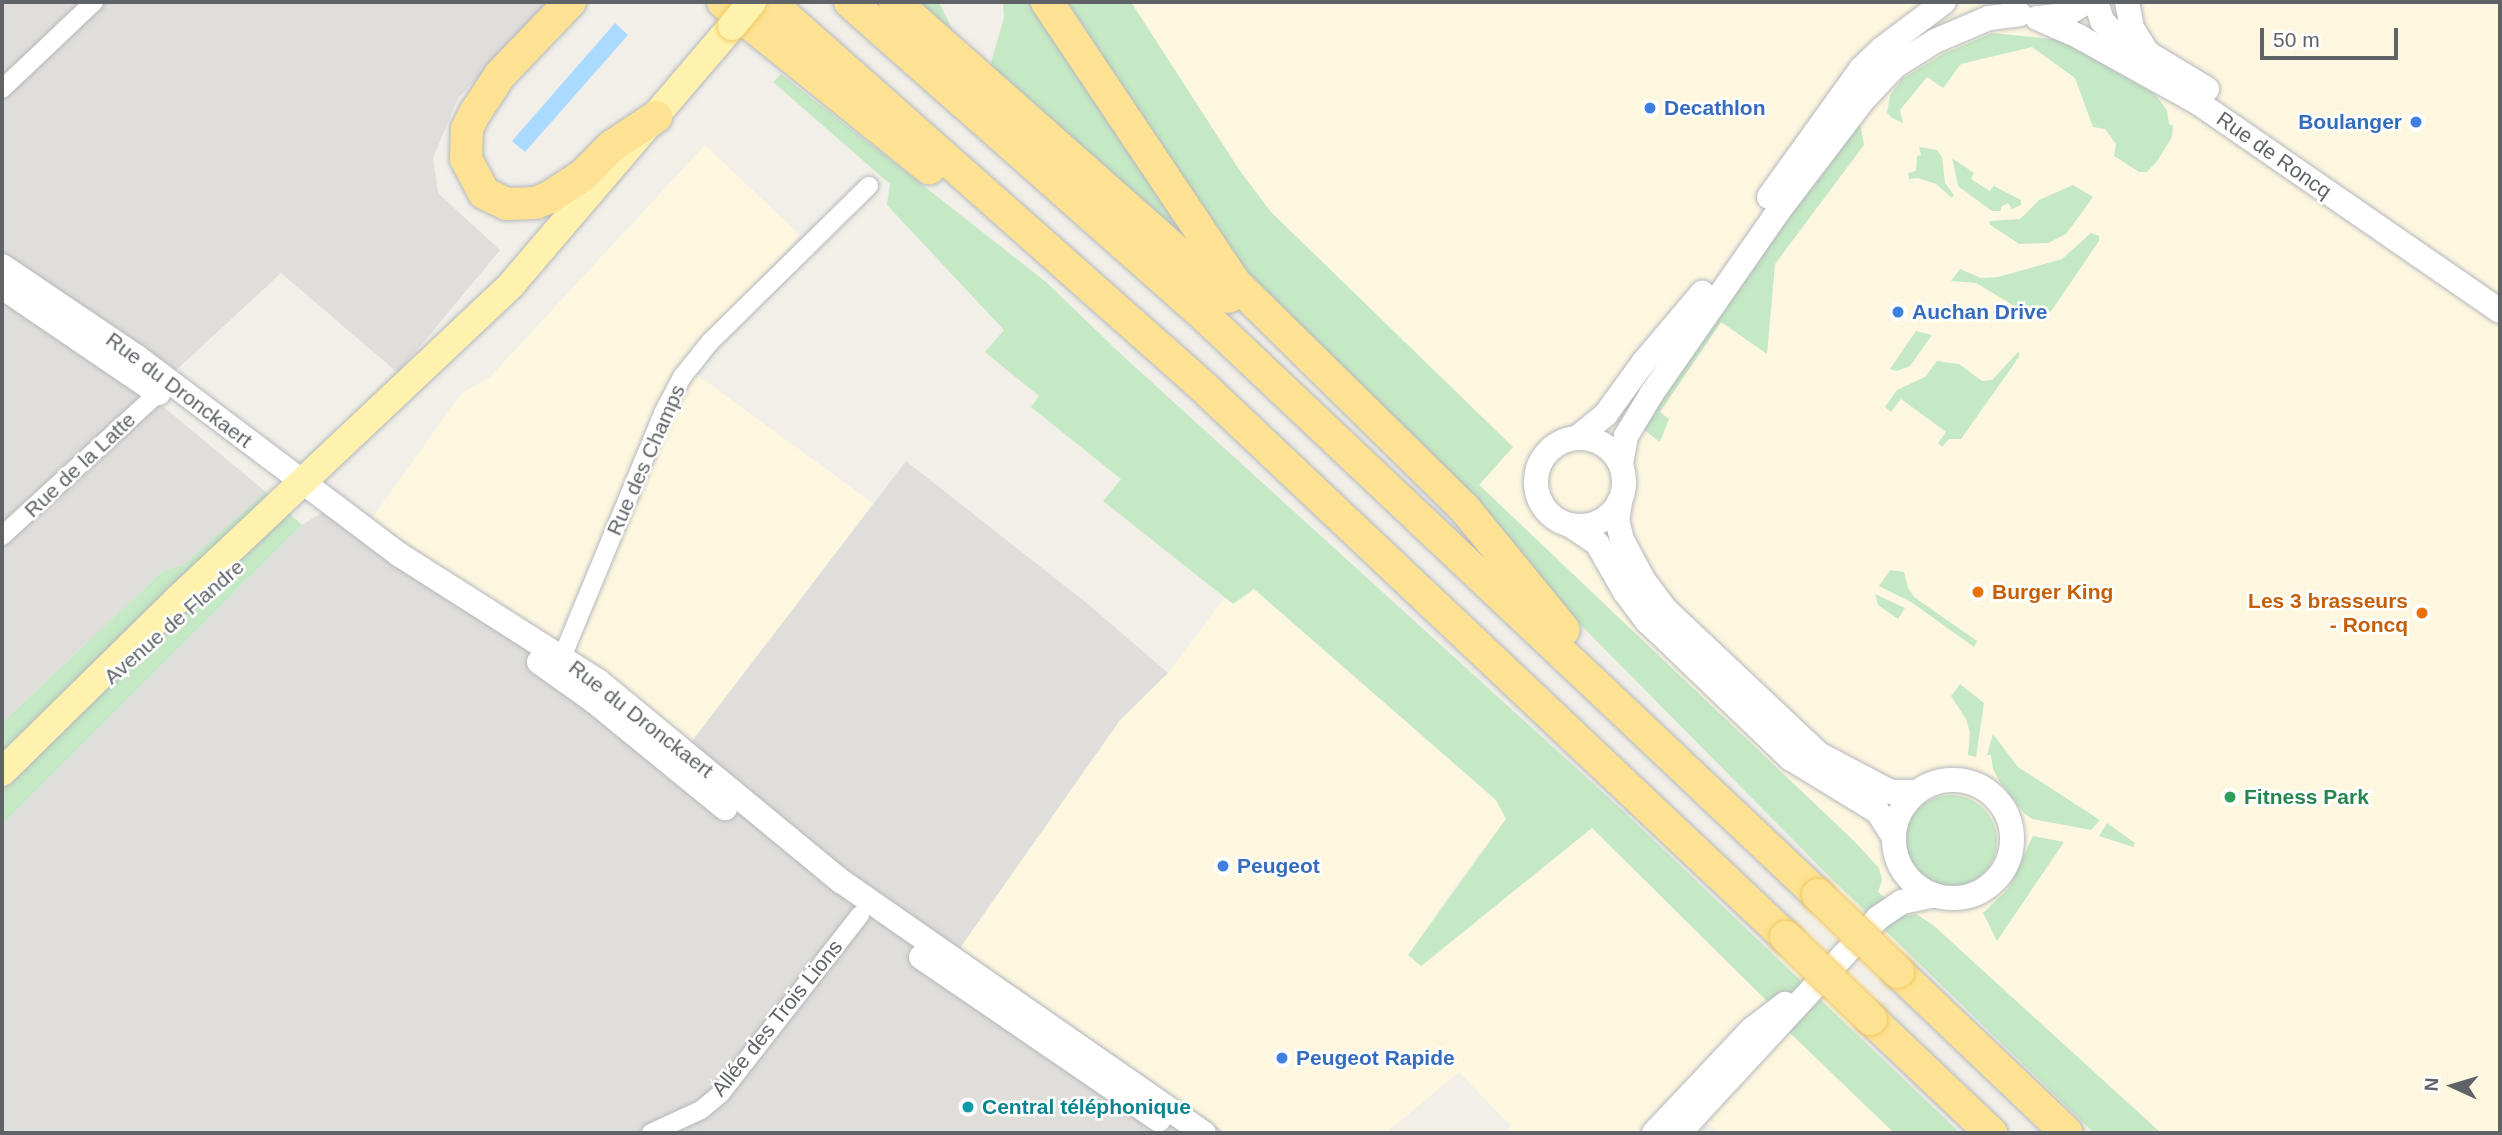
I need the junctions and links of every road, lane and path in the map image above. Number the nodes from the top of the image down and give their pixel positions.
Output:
1 (94, 2) edge
2 (569, 2) edge
3 (752, 2) edge
4 (769, 2) edge
5 (849, 2) edge
6 (895, 2) edge
7 (1047, 2) edge
8 (1944, 2) edge
9 (2087, 2) edge
10 (2096, 2) edge
11 (2127, 2) edge
12 (2019, 11) edge
13 (728, 14) edge
14 (2152, 56) junction
15 (2, 89) edge
16 (656, 117) junction
17 (869, 186) dead end
18 (2, 265) edge
19 (2, 287) edge
20 (2500, 293) edge
21 (2500, 311) edge
22 (1198, 382) junction
23 (1343, 390) junction
24 (158, 393) junction
25 (1578, 437) junction
26 (1621, 464) junction
27 (303, 493) junction
28 (1620, 502) junction
29 (1570, 525) junction
30 (2, 536) edge
31 (559, 665) junction
32 (1659, 744) junction
33 (2, 772) edge
34 (1916, 792) junction
35 (1893, 836) junction
36 (1898, 862) junction
37 (1934, 895) junction
38 (860, 915) junction
39 (1878, 918) junction
40 (1834, 964) junction
41 (652, 1133) edge
42 (1179, 1133) edge
43 (1204, 1133) edge
44 (1654, 1133) edge
45 (1679, 1133) edge
46 (1991, 1133) edge
47 (2067, 1133) edge

1 - 15 street
2 - 16 highway
3 - 13 main road, bridge
4 - 22 highway
5 - 32 highway
6 - 23 highway
7 - 23 highway
8 - 25 street
9 - 12 street
10 - 14 street, Rue de Roncq
11 - 14 street
12 - 21 street, Rue de Roncq
12 - 26 street
13 - 16 main road
13 - 22 highway
14 - 20 street, Rue de Roncq
16 - 27 main road
17 - 31 street, Rue des Champs
18 - 27 street, Rue du Dronckaert
19 - 24 street, Rue du Dronckaert
22 - 46 highway, bridge
23 - 32 highway
24 - 27 street, Rue du Dronckaert
24 - 30 street, Rue de la Latte
25 - 26 street
25 - 29 street
26 - 28 street
27 - 31 street, Rue du Dronckaert
27 - 33 main road, Avenue de Flandre
28 - 29 street
28 - 34 street
29 - 35 street
31 - 38 street, Rue du Dronckaert
31 - 43 street, Rue du Dronckaert
32 - 47 highway, bridge
34 - 35 street
34 - 37 street
35 - 36 street
36 - 37 street
36 - 39 street
37 - 39 street
38 - 41 street, Allée des Trois Lions
38 - 42 street, Rue du Dronckaert
39 - 40 street
40 - 44 street
40 - 45 street

